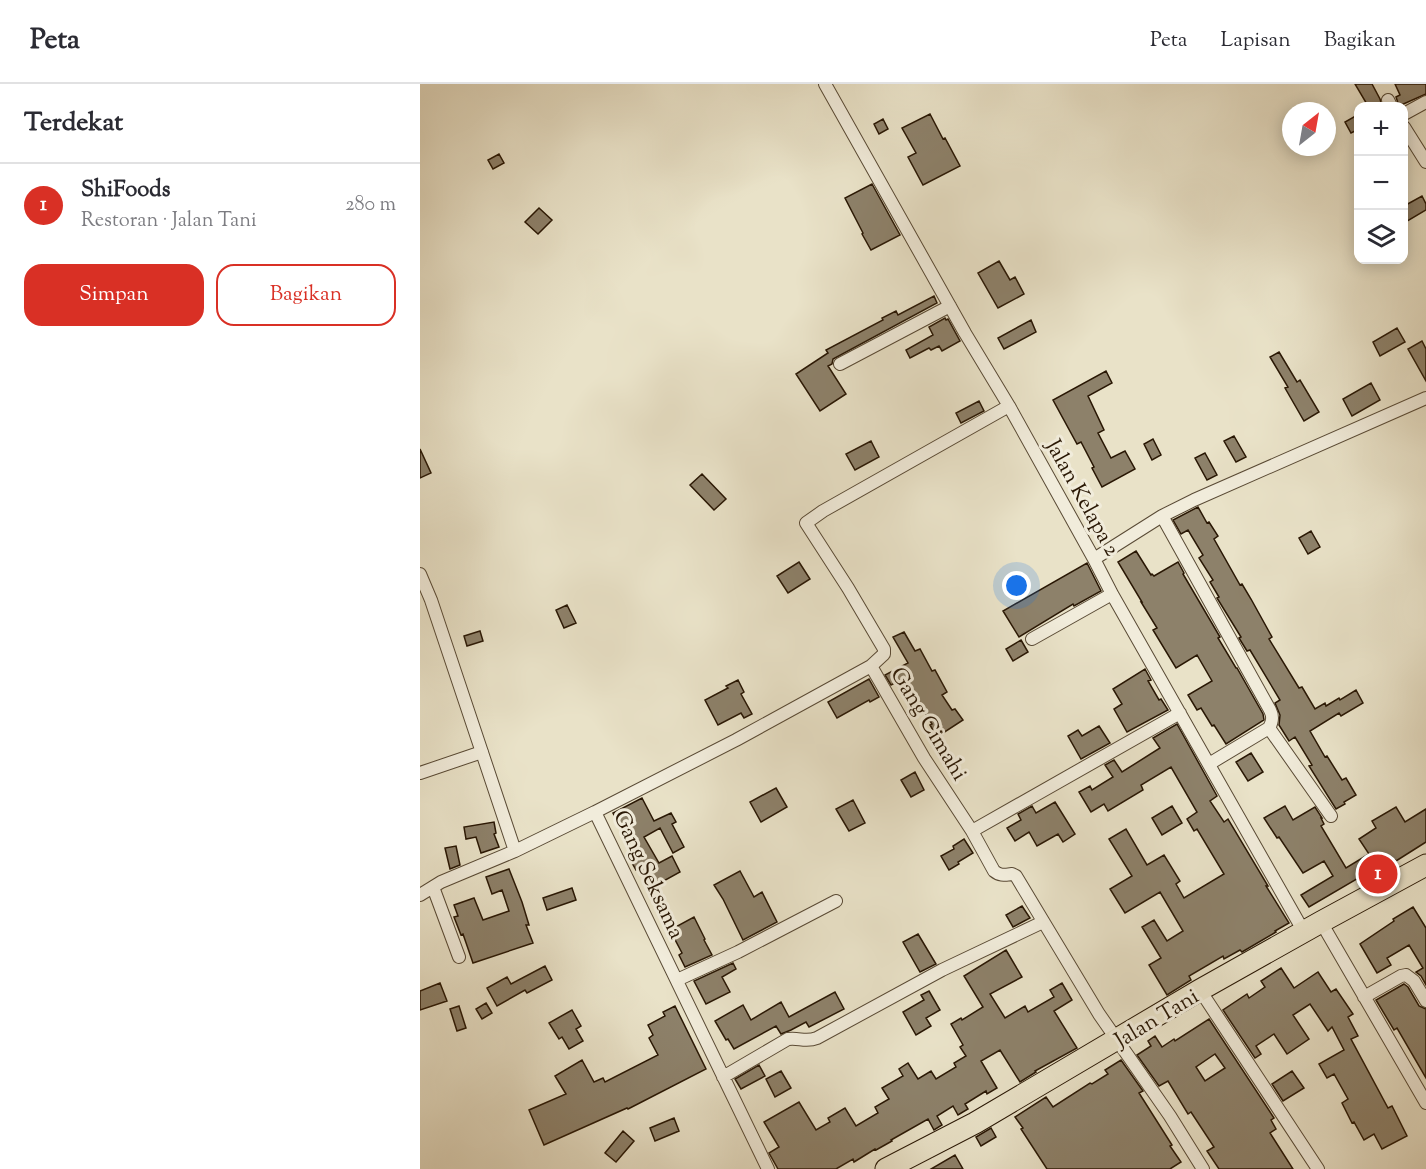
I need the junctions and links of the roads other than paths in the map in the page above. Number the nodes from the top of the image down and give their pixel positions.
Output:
1 (825, 84) edge
2 (1426, 102) edge
3 (1408, 112) edge
4 (1408, 133) edge
5 (1426, 162) edge
6 (950, 306) junction
7 (840, 364) dead end
8 (1426, 398) edge
9 (1009, 406) junction
10 (1162, 516) junction
11 (1094, 559) junction
12 (420, 574) edge
13 (1112, 594) junction
14 (1032, 639) dead end
15 (871, 666) junction
16 (1180, 713) junction
17 (1269, 728) junction
18 (482, 752) junction
19 (1209, 764) junction
20 (420, 773) edge
21 (596, 812) junction
22 (1330, 816) dead end
23 (972, 831) junction
24 (514, 851) junction
25 (1426, 865) edge
26 (433, 886) junction
27 (420, 895) edge
28 (836, 901) dead end
29 (1043, 922) junction
30 (1312, 927) junction
31 (459, 957) dead end
32 (677, 980) junction
33 (1200, 990) junction
34 (1364, 996) junction
35 (1426, 1002) edge
36 (1117, 1040) junction
37 (723, 1077) junction
38 (1426, 1103) edge
39 (768, 1169) edge
40 (886, 1169) edge
41 (1203, 1169) edge
42 (1318, 1169) edge

1 - 6 street, Jalan Kelapa 2
2 - 3 street
4 - 5 street
6 - 7 street
6 - 9 street, Jalan Kelapa 2
8 - 10 street
9 - 11 street, Jalan Kelapa 2
9 - 15 street, Gang Cimahi
10 - 11 street
10 - 17 street
11 - 13 street, Jalan Kelapa 2
12 - 18 street
13 - 14 street
13 - 16 street, Jalan Kelapa 2
15 - 21 street, Gang Seksama
15 - 23 street, Gang Cimahi
16 - 19 street, Jalan Kelapa 2
16 - 23 street
17 - 19 street
17 - 22 street
18 - 20 street
18 - 24 street
19 - 30 street, Jalan Kelapa 2
21 - 24 street
21 - 32 street, Gang Seksama
23 - 29 street, Gang Cimahi
24 - 26 street
25 - 30 highway, Jalan Tani
26 - 27 street
26 - 31 street
28 - 32 street
29 - 36 street, Gang Cimahi
29 - 37 street
30 - 33 highway, Jalan Tani
30 - 34 street, Jalan Kelapa 2
32 - 37 street, Gang Seksama
33 - 36 highway, Jalan Tani
33 - 42 street
34 - 35 street
34 - 38 street, Jalan Kelapa 2
36 - 40 highway, Jalan Tani
36 - 41 street, Gang Cimahi
37 - 39 street, Gang Seksama

